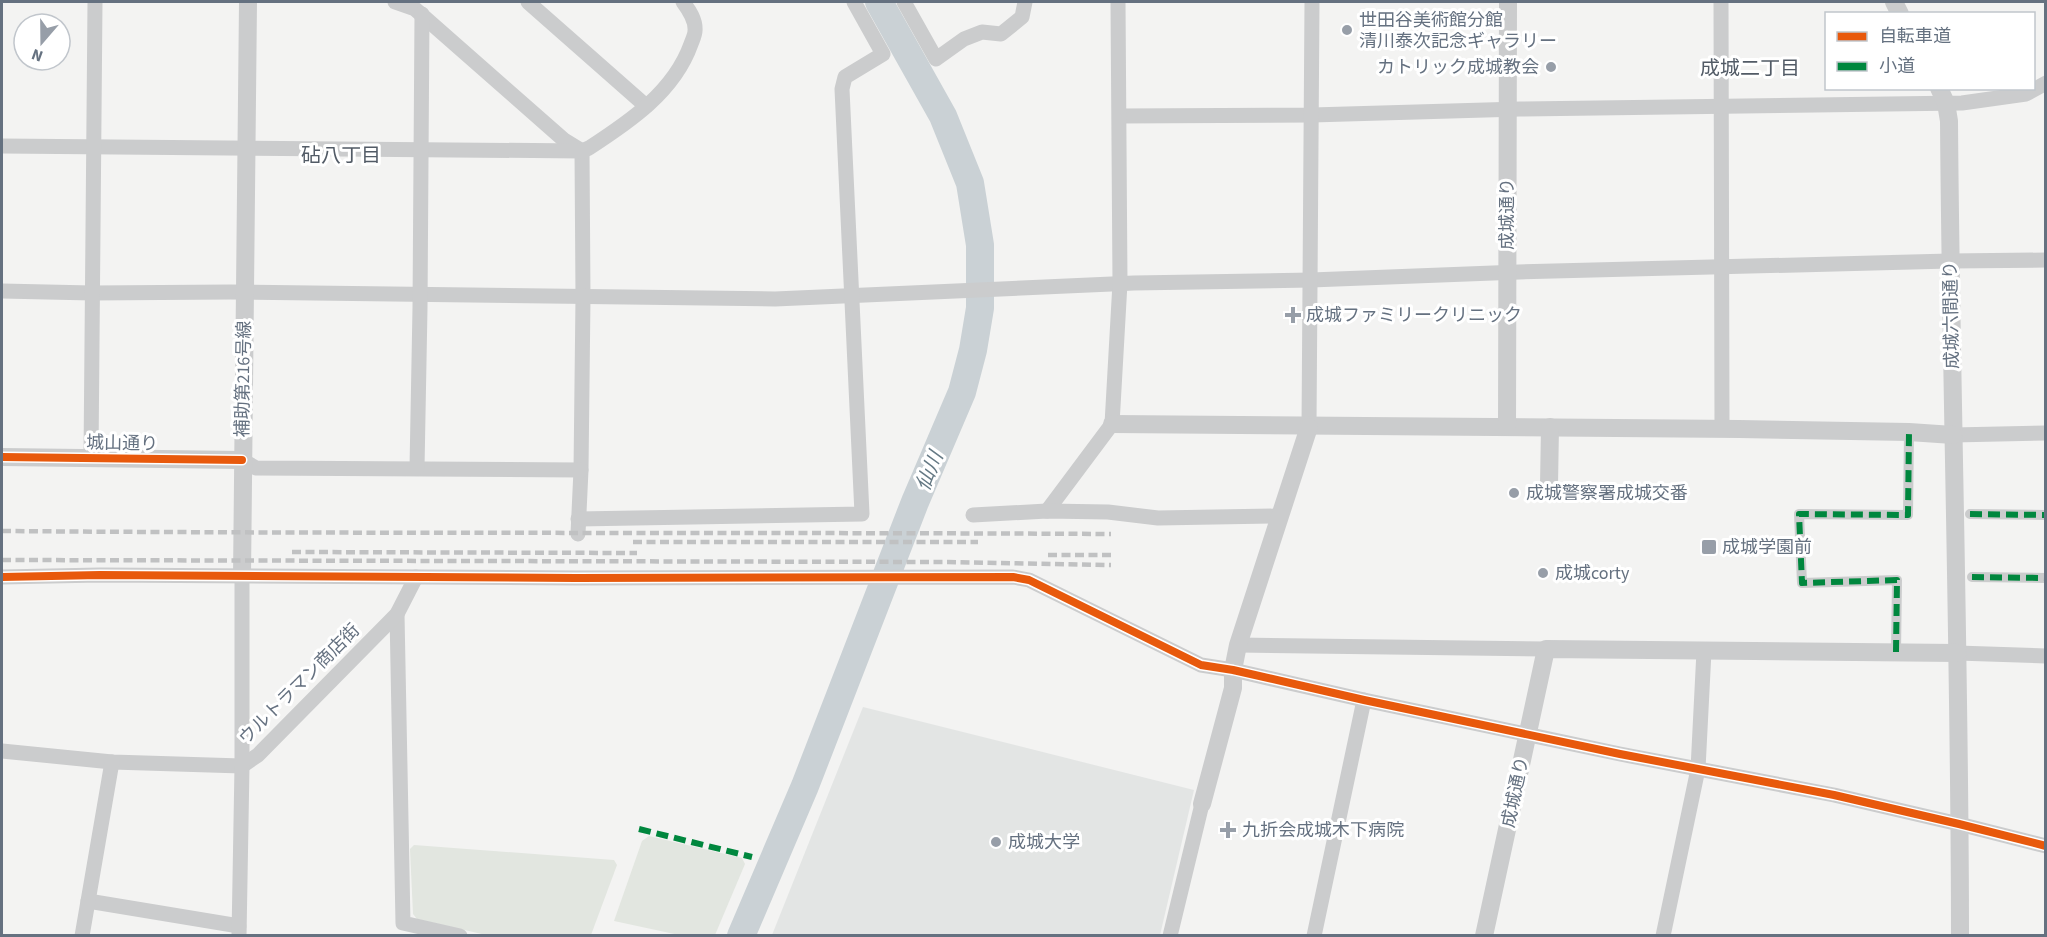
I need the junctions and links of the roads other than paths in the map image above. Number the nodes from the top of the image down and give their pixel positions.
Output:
1 (95, 2) edge
2 (248, 2) edge
3 (395, 2) edge
4 (528, 2) edge
5 (684, 2) edge
6 (854, 2) edge
7 (904, 2) edge
8 (1025, 2) edge
9 (1118, 2) edge
10 (1312, 2) edge
11 (1508, 2) edge
12 (1721, 2) edge
13 (422, 14) junction
14 (2033, 90) edge
15 (1943, 96) edge
16 (1723, 105) junction
17 (646, 106) junction
18 (1507, 110) junction
19 (1120, 116) junction
20 (1312, 116) junction
21 (2, 146) edge
22 (93, 146) junction
23 (246, 147) junction
24 (420, 149) junction
25 (582, 151) junction
26 (2046, 260) edge
27 (1950, 261) junction
28 (1722, 267) junction
29 (1506, 272) junction
30 (1311, 279) junction
31 (1120, 283) junction
32 (2, 291) edge
33 (92, 292) junction
34 (244, 292) junction
35 (420, 294) junction
36 (852, 294) junction
37 (583, 297) junction
38 (1112, 424) junction
39 (1309, 427) junction
40 (1507, 427) junction
41 (1550, 427) junction
42 (1722, 429) junction
43 (1909, 432) junction
44 (2046, 433) edge
45 (1953, 435) junction
46 (2, 457) edge
47 (91, 457) junction
48 (242, 460) junction
49 (417, 468) junction
50 (581, 470) junction
51 (1549, 484) dead end
52 (1047, 511) junction
53 (1970, 514) dead end
54 (973, 515) dead end
55 (2046, 515) edge
56 (1279, 516) junction
57 (242, 576) junction
58 (2, 577) edge
59 (416, 577) junction
60 (1972, 577) dead end
61 (2046, 578) edge
62 (397, 614) junction
63 (1238, 645) junction
64 (1546, 649) junction
65 (1704, 651) junction
66 (1896, 652) junction
67 (1957, 653) junction
68 (2046, 656) edge
69 (1233, 670) junction
70 (1364, 700) junction
71 (1528, 734) junction
72 (2, 751) edge
73 (112, 762) junction
74 (242, 766) junction
75 (1698, 769) junction
76 (1202, 804) joint
77 (1959, 824) junction
78 (2046, 846) edge
79 (88, 901) junction
80 (239, 931) edge
81 (82, 936) edge
82 (460, 936) edge
83 (1170, 936) edge
84 (1314, 936) edge
85 (1484, 936) edge
86 (1663, 936) edge
87 (1960, 936) edge

1 - 22 street
2 - 23 street, 補助第216号線
3 - 13 street
4 - 17 street
5 - 17 street
6 - 36 street
7 - 8 street
9 - 19 street
10 - 20 street
11 - 18 street, 成城通り
12 - 16 street
13 - 24 street
13 - 25 street
14 - 15 street
15 - 16 street
15 - 27 street, 成城六間通り
16 - 18 street
16 - 28 street
17 - 25 street
18 - 20 street
18 - 29 street, 成城通り
19 - 20 street
19 - 31 street
20 - 30 street
21 - 22 street
22 - 23 street
22 - 33 street
23 - 24 street
23 - 34 street, 補助第216号線
24 - 25 street
24 - 35 street
25 - 37 street
26 - 27 street
27 - 28 street
27 - 45 street, 成城六間通り
28 - 29 street
28 - 42 street
29 - 30 street
29 - 40 street, 成城通り
30 - 31 street
30 - 39 street
31 - 36 street
31 - 38 street
32 - 33 street
33 - 34 street
33 - 47 street
34 - 35 street
34 - 48 street, 補助第216号線
35 - 37 street
35 - 49 street
36 - 37 street
36 - 50 street
37 - 50 street
38 - 39 street
38 - 52 street
39 - 40 street
39 - 56 street
40 - 41 street
41 - 42 street
41 - 51 street
42 - 43 street
43 - 45 street
43 - 66 street
44 - 45 street
45 - 67 street, 成城六間通り
46 - 47 street, 城山通り
47 - 48 street, 城山通り
48 - 49 street
48 - 57 street, 補助第216号線
49 - 50 street
52 - 54 street
52 - 56 street
53 - 55 street
56 - 63 street
57 - 58 street
57 - 59 street
57 - 74 street, 補助第216号線
59 - 62 street, ウルトラマン商店街
59 - 69 street
60 - 61 street
62 - 74 street, ウルトラマン商店街
62 - 82 street
63 - 64 street
63 - 69 street
64 - 65 street
64 - 71 street, 成城通り
65 - 66 street
65 - 75 street
66 - 67 street
67 - 68 street
67 - 77 street, 成城六間通り
69 - 70 street
69 - 76 street
70 - 71 street
70 - 84 street
71 - 75 street
71 - 85 street, 成城通り
72 - 73 street, ウルトラマン商店街
73 - 74 street, ウルトラマン商店街
73 - 79 street
74 - 80 street, 補助第216号線
75 - 77 street
75 - 86 street
76 - 83 street
77 - 78 street
77 - 87 street, 成城六間通り
79 - 80 street
79 - 81 street

